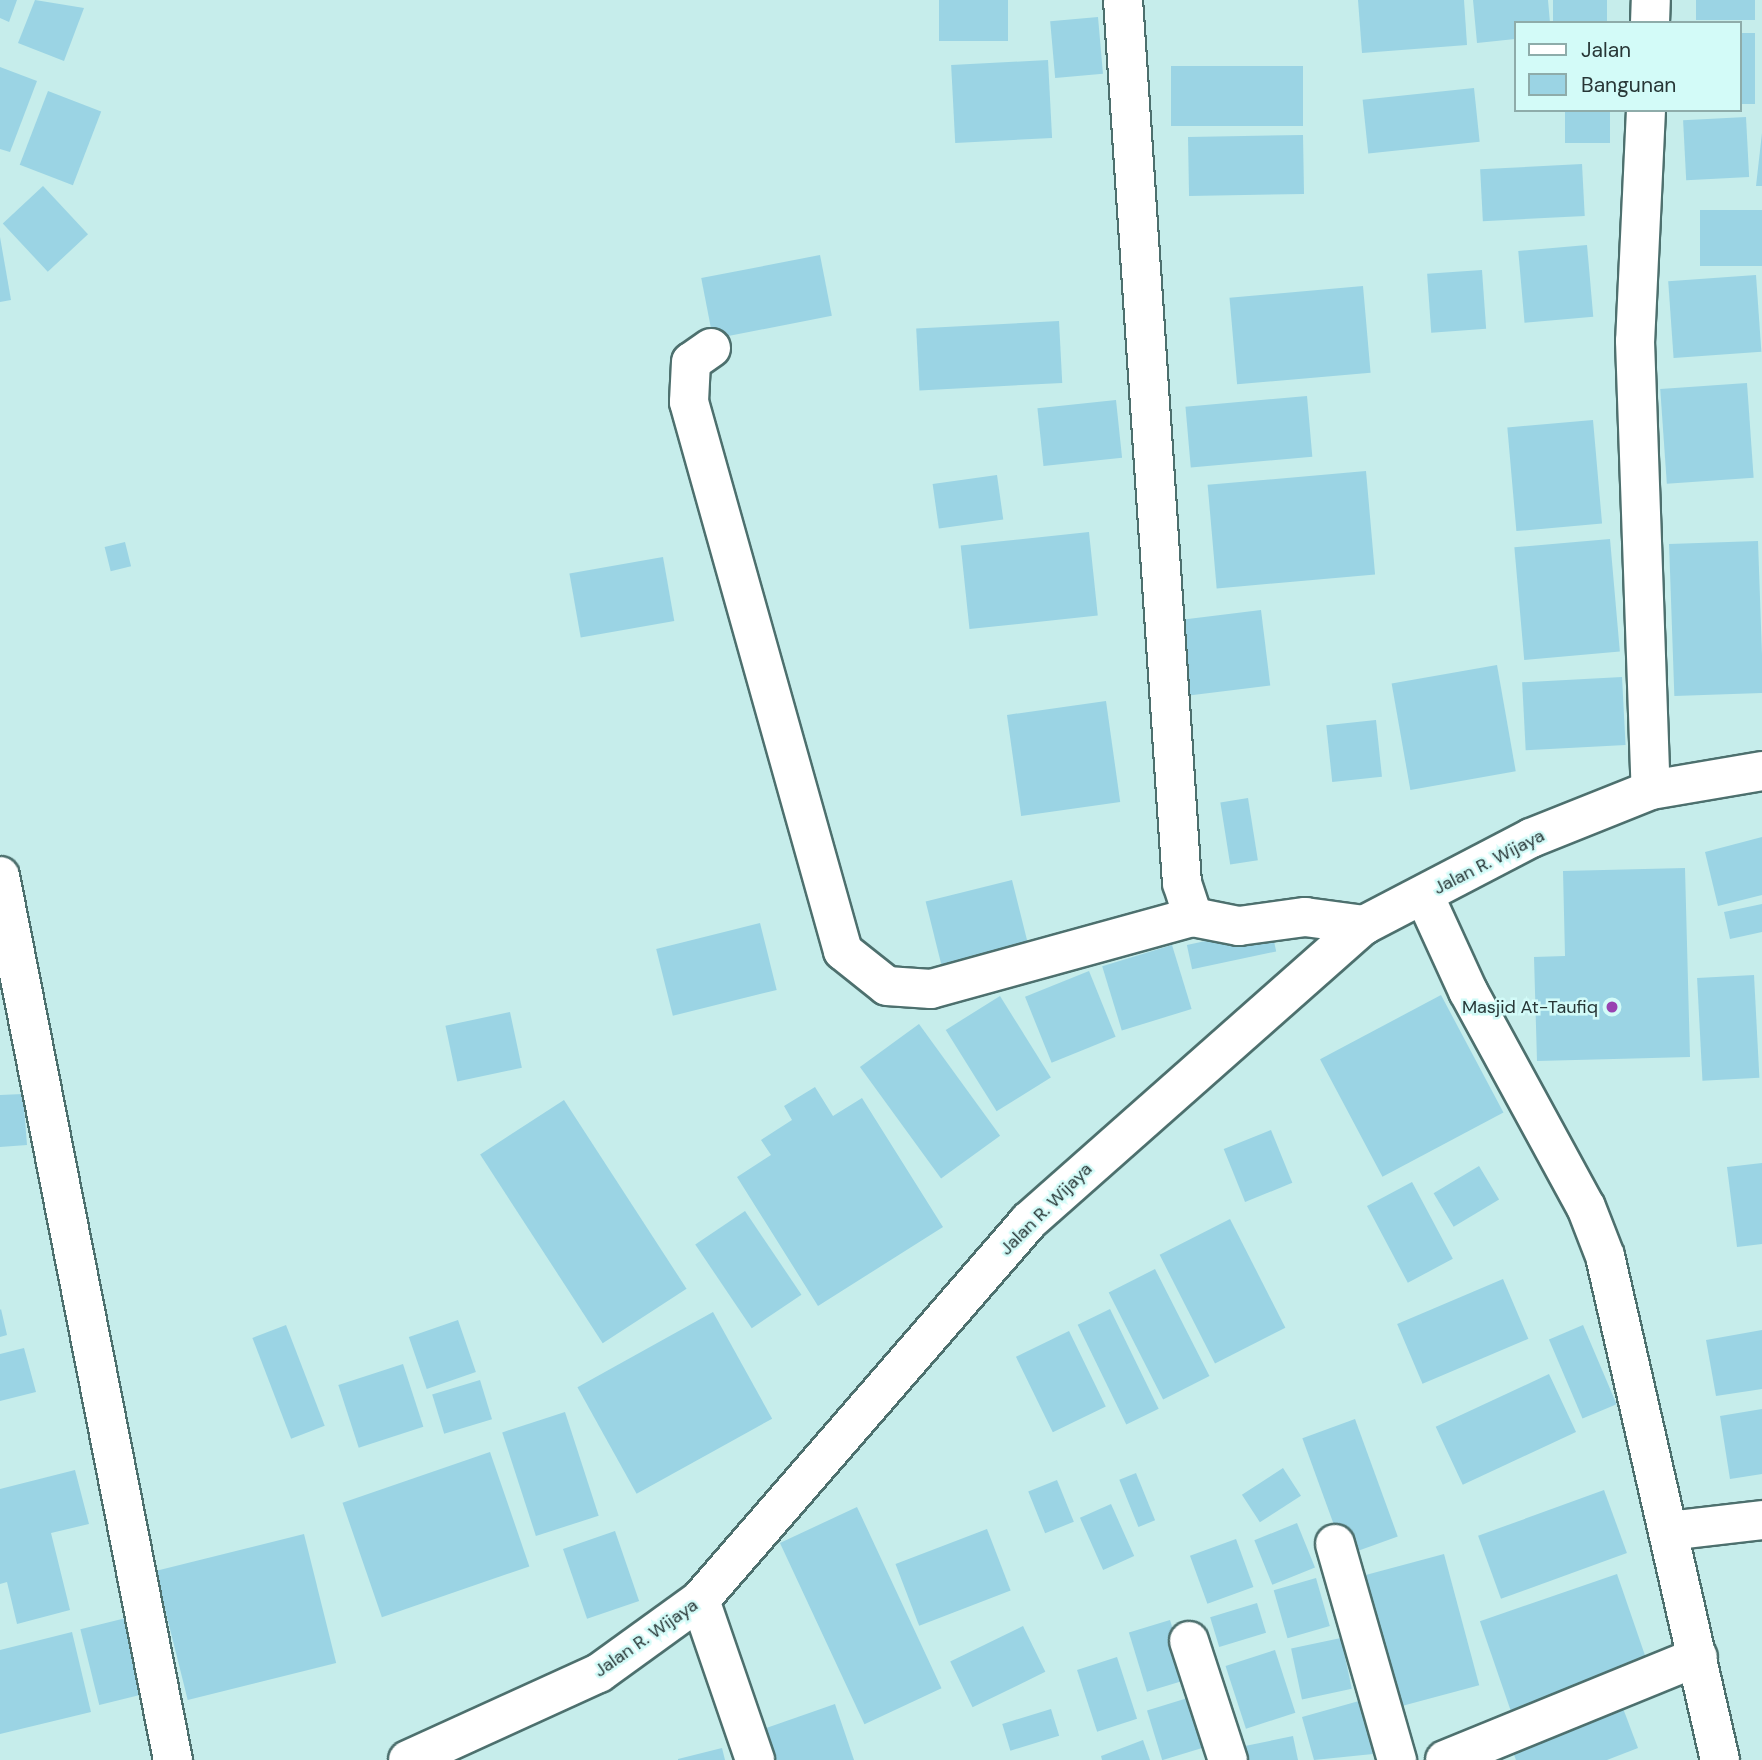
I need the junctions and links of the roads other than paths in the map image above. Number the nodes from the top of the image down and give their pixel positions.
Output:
1 (1124, 0) edge
2 (1651, 0) edge
3 (1650, 21) edge
4 (1646, 112) edge
5 (711, 348) dead end
6 (1762, 771) edge
7 (1651, 790) junction
8 (0, 876) edge
9 (1424, 895) junction
10 (1193, 917) junction
11 (1364, 925) junction
12 (1762, 1520) edge
13 (1669, 1531) junction
14 (1335, 1544) dead end
15 (700, 1600) junction
16 (1189, 1641) dead end
17 (1698, 1657) junction
18 (173, 1760) edge
19 (408, 1760) edge
20 (755, 1760) edge
21 (1227, 1760) edge
22 (1397, 1760) edge
23 (1446, 1760) edge
24 (1720, 1760) edge

1 - 10 street
2 - 3 street
4 - 7 street
5 - 10 street
6 - 7 street, Jalan R. Wijaya
7 - 9 street, Jalan R. Wijaya
8 - 18 street
9 - 11 street, Jalan R. Wijaya
9 - 13 street
10 - 11 street
11 - 15 street, Jalan R. Wijaya
12 - 13 street
13 - 17 street
14 - 22 street
15 - 19 street, Jalan R. Wijaya
15 - 20 street
16 - 21 street
17 - 23 street
17 - 24 street

